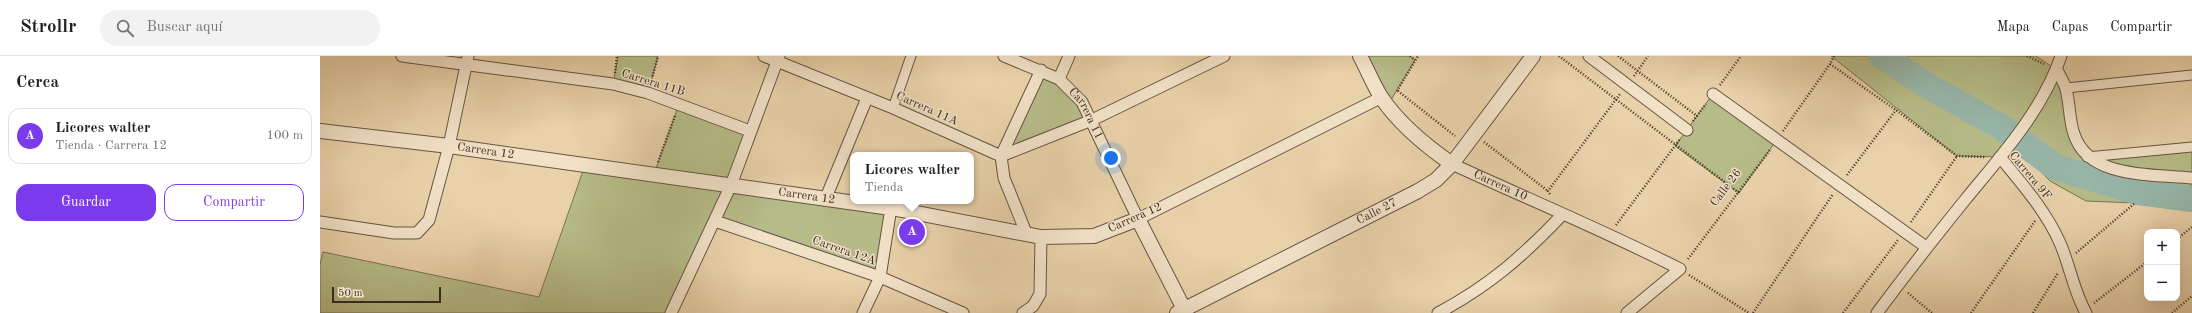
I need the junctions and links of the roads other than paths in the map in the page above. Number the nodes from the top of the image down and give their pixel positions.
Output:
1 (402, 56) edge
2 (764, 56) edge
3 (911, 56) edge
4 (1004, 56) edge
5 (1069, 56) edge
6 (1224, 56) edge
7 (1360, 56) edge
8 (1533, 56) edge
9 (1589, 56) edge
10 (2062, 56) edge
11 (778, 59) edge
12 (467, 60) edge
13 (1041, 70) junction
14 (2057, 70) junction
15 (2192, 75) edge
16 (1059, 79) junction
17 (2066, 88) junction
18 (1713, 94) road end
19 (867, 98) junction
20 (1385, 101) junction
21 (894, 108) junction
22 (1092, 120) junction
23 (1687, 130) road end
24 (320, 131) edge
25 (750, 131) junction
26 (448, 146) junction
27 (2192, 147) edge
28 (2001, 155) junction
29 (1001, 156) junction
30 (2087, 157) junction
31 (1452, 164) junction
32 (2192, 178) edge
33 (731, 185) junction
34 (825, 200) junction
35 (850, 203) edge
36 (858, 204) edge
37 (891, 208) junction
38 (1562, 215) junction
39 (1138, 218) junction
40 (715, 221) junction
41 (320, 222) edge
42 (1027, 235) junction
43 (1042, 237) junction
44 (1926, 248) junction
45 (880, 277) junction
46 (1182, 312) edge
47 (2084, 312) edge
48 (671, 313) edge
49 (863, 313) edge
50 (963, 313) edge
51 (1023, 313) edge
52 (1438, 313) edge
53 (1627, 313) edge
54 (1877, 313) edge

1 - 12 street, Carrera 11B
2 - 11 street, Carrera 11A
3 - 21 street
4 - 13 street, Carrera 11
5 - 16 street
6 - 22 street
7 - 20 street, Carrera 10
8 - 31 street, Calle 27
9 - 23 street
10 - 14 street
11 - 19 street, Carrera 11A
11 - 25 street
12 - 25 street, Carrera 11B
12 - 26 street
13 - 16 street, Carrera 11
13 - 29 street
14 - 17 street
14 - 28 street
15 - 17 street
16 - 22 street, Carrera 11
17 - 30 street
18 - 44 street
19 - 21 street, Carrera 11A
19 - 34 street
20 - 31 street, Carrera 10
20 - 39 street, Carrera 12
21 - 29 street, Carrera 11A
22 - 29 street
22 - 39 street, Carrera 11
24 - 26 street, Carrera 12
25 - 33 street
26 - 33 street, Carrera 12
26 - 41 street
27 - 30 street
28 - 44 street
28 - 47 street, Carrera 9F
29 - 42 street
30 - 32 street
31 - 38 street, Carrera 10
31 - 46 street, Calle 27
33 - 34 street, Carrera 12
33 - 40 street
34 - 35 street, Carrera 12
36 - 37 street, Carrera 12
37 - 42 street, Carrera 12
37 - 45 street
38 - 52 street
38 - 53 street, Carrera 10
39 - 43 street, Carrera 12
39 - 46 street, Carrera 11
40 - 45 street, Carrera 12A
40 - 48 street
42 - 43 street, Carrera 12
43 - 51 street
44 - 54 street
45 - 49 street
45 - 50 street, Carrera 12A

